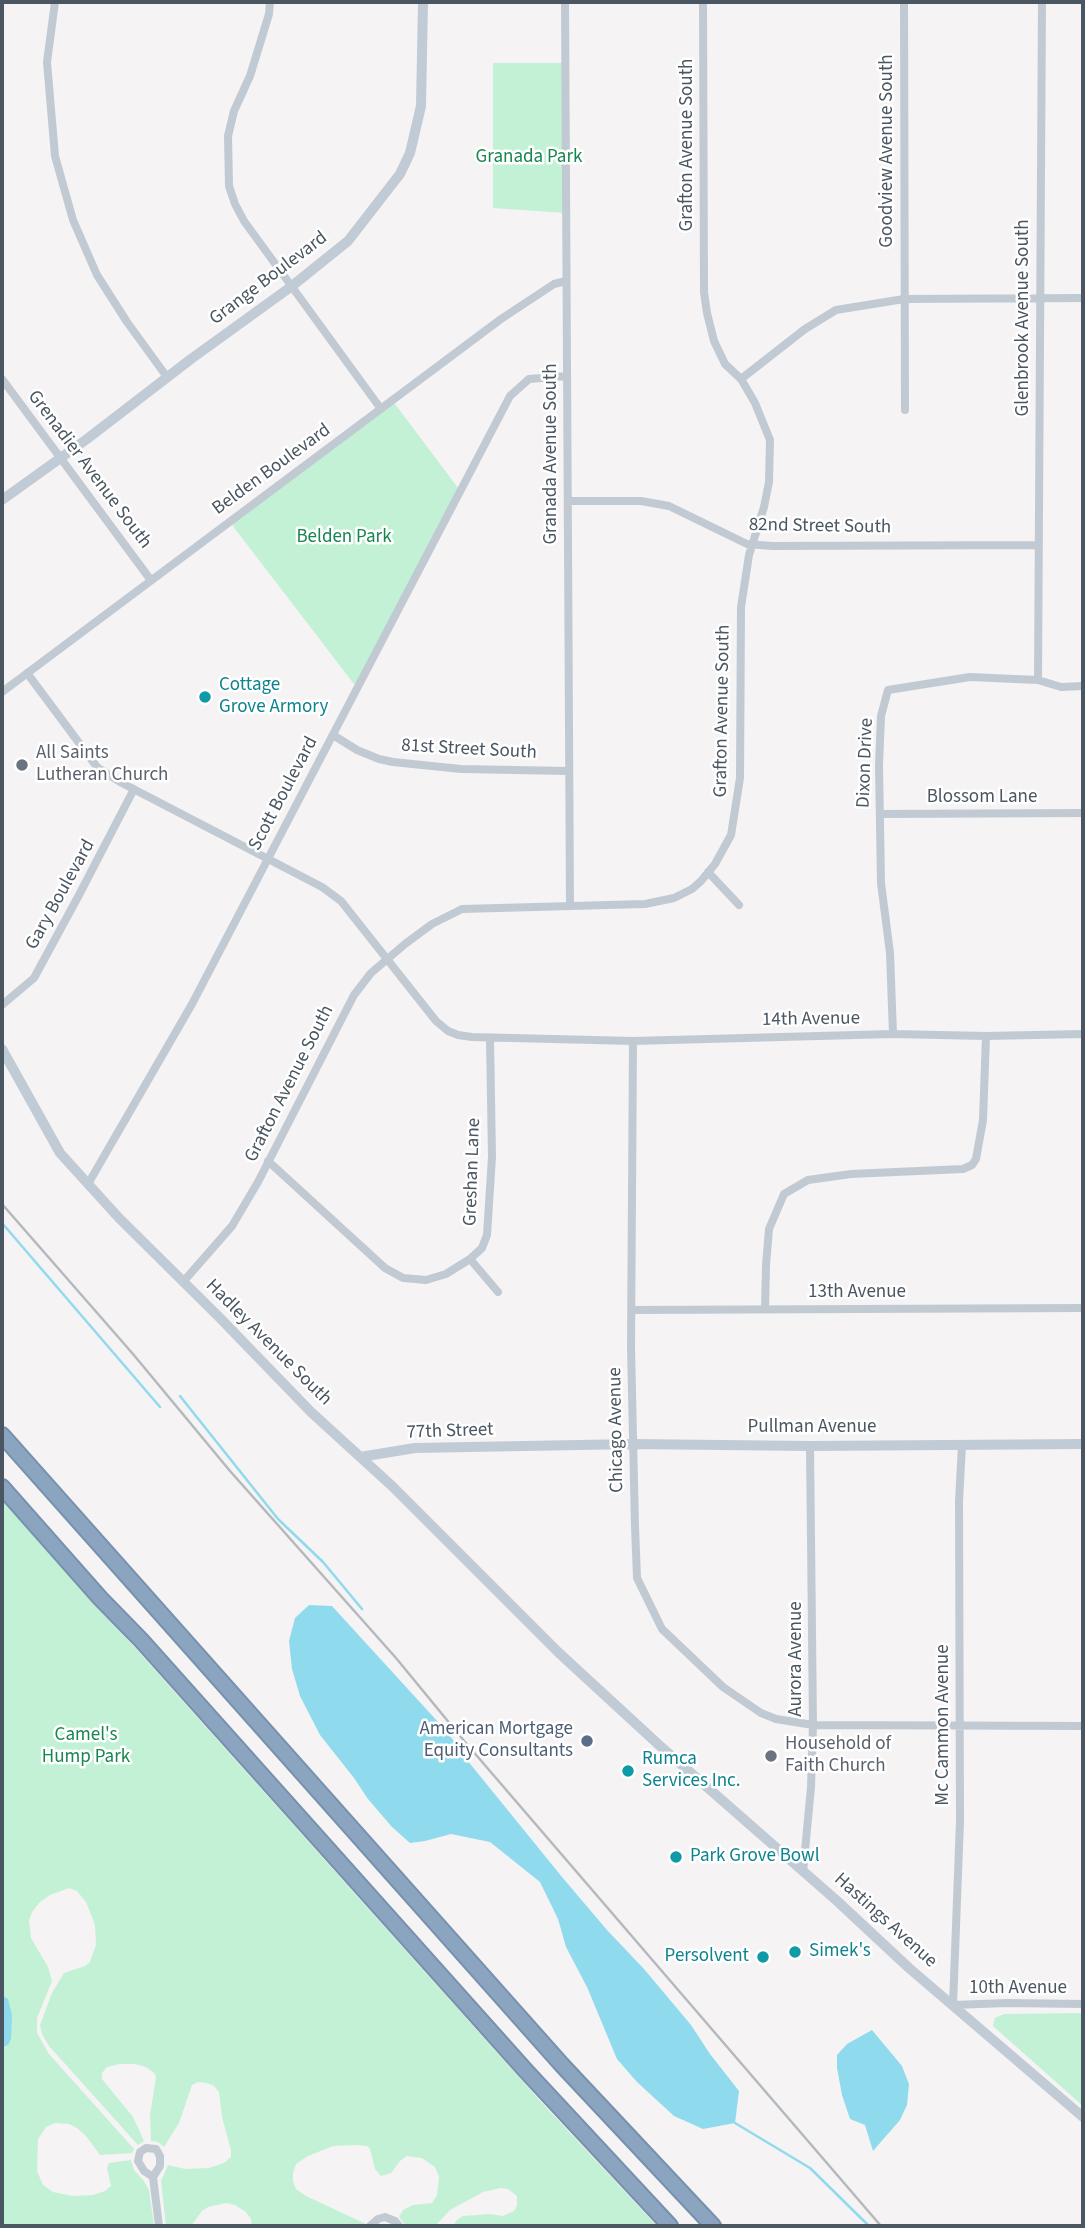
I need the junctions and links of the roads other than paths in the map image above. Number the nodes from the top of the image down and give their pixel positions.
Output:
1 (55, 2) edge
2 (270, 2) edge
3 (423, 2) edge
4 (565, 2) edge
5 (703, 2) edge
6 (904, 2) edge
7 (1042, 2) edge
8 (566, 281) junction
9 (292, 286) junction
10 (1082, 298) edge
11 (904, 299) junction
12 (1039, 299) junction
13 (568, 376) junction
14 (167, 377) junction
15 (2, 379) edge
16 (741, 379) junction
17 (381, 408) junction
18 (905, 410) dead end
19 (60, 458) junction
20 (2, 500) edge
21 (568, 501) junction
22 (753, 544) junction
23 (1039, 545) junction
24 (150, 579) junction
25 (27, 673) junction
26 (1038, 680) junction
27 (1083, 686) edge
28 (2, 692) edge
29 (333, 735) junction
30 (568, 771) junction
31 (134, 789) junction
32 (1083, 813) edge
33 (880, 814) junction
34 (267, 860) junction
35 (708, 872) junction
36 (739, 905) dead end
37 (570, 906) junction
38 (388, 959) junction
39 (2, 1005) edge
40 (893, 1034) junction
41 (1083, 1034) edge
42 (986, 1037) junction
43 (491, 1038) junction
44 (633, 1041) junction
45 (2, 1049) edge
46 (268, 1161) junction
47 (88, 1184) junction
48 (470, 1259) junction
49 (183, 1282) junction
50 (498, 1292) dead end
51 (1083, 1308) edge
52 (632, 1310) junction
53 (765, 1310) junction
54 (2, 1435) edge
55 (633, 1444) junction
56 (1083, 1444) edge
57 (962, 1445) junction
58 (810, 1446) junction
59 (541, 1447) joint
60 (359, 1457) junction
61 (2, 1488) edge
62 (541, 1636) joint
63 (813, 1725) junction
64 (960, 1725) junction
65 (1083, 1726) edge
66 (803, 1872) junction
67 (1083, 2004) edge
68 (953, 2006) junction
69 (1083, 2118) edge
70 (153, 2177) dead end
71 (159, 2226) edge
72 (370, 2226) edge
73 (399, 2226) edge
74 (670, 2226) edge
75 (713, 2226) edge

1 - 14 street
2 - 9 street
3 - 9 street, Grange Boulevard
4 - 8 street, Granada Avenue South
5 - 16 street, Grafton Avenue South
6 - 11 street, Goodview Avenue South
7 - 12 street, Glenbrook Avenue South
8 - 13 street, Granada Avenue South
8 - 17 street, Belden Boulevard
9 - 14 street, Grange Boulevard
9 - 17 street
10 - 12 street
11 - 12 street
11 - 16 street
11 - 18 street, Goodview Avenue South
12 - 23 street, Glenbrook Avenue South
13 - 21 street, Granada Avenue South
13 - 29 street, Scott Boulevard
14 - 19 street, Grange Boulevard
15 - 19 street, Grenadier Avenue South
16 - 22 street, Grafton Avenue South
17 - 24 street, Belden Boulevard
19 - 20 street, Grange Boulevard
19 - 24 street, Grenadier Avenue South
21 - 22 street, 82nd Street South
21 - 30 street, Granada Avenue South
22 - 23 street, 82nd Street South
22 - 35 street, Grafton Avenue South
23 - 26 street, Glenbrook Avenue South
24 - 25 street, Belden Boulevard
25 - 28 street, Belden Boulevard
25 - 31 street
26 - 27 street, Dixon Drive
26 - 33 street, Dixon Drive
29 - 30 street, 81st Street South
29 - 34 street, Scott Boulevard
30 - 37 street, Granada Avenue South
31 - 34 street
31 - 39 street, Gary Boulevard
32 - 33 street, Blossom Lane
33 - 40 street, Dixon Drive
34 - 38 street
34 - 47 street, Scott Boulevard
35 - 36 street
35 - 37 street, Grafton Avenue South
37 - 38 street, Grafton Avenue South
38 - 43 street, 14th Avenue
38 - 46 street, Grafton Avenue South
40 - 42 street, 14th Avenue
40 - 44 street, 14th Avenue
41 - 42 street, 14th Avenue
42 - 53 street
43 - 44 street, 14th Avenue
43 - 48 street, Greshan Lane
44 - 52 street, Chicago Avenue
45 - 47 street, Hadley Avenue South
46 - 48 street, Greshan Lane
46 - 49 street, Grafton Avenue South
47 - 49 street, Hadley Avenue South
48 - 50 street
49 - 60 street, Hadley Avenue South
51 - 53 street, 13th Avenue
52 - 53 street, 13th Avenue
52 - 55 street, Chicago Avenue
54 - 75 highway
55 - 58 street, Pullman Avenue
55 - 59 street, Pullman Avenue
55 - 63 street, Chicago Avenue
56 - 57 street, Pullman Avenue
57 - 58 street, Pullman Avenue
57 - 64 street, Mc Cammon Avenue
58 - 63 street, Aurora Avenue
59 - 60 street, 77th Street
60 - 62 street, Hadley Avenue South
61 - 74 highway
62 - 66 street, Hastings Avenue
63 - 64 street, Chicago Avenue
63 - 66 street, Aurora Avenue
64 - 65 street, Chicago Avenue
64 - 68 street, Mc Cammon Avenue
66 - 68 street, Hastings Avenue
67 - 68 street, 10th Avenue
68 - 69 street, Hastings Avenue
70 - 71 street
72 - 73 street

